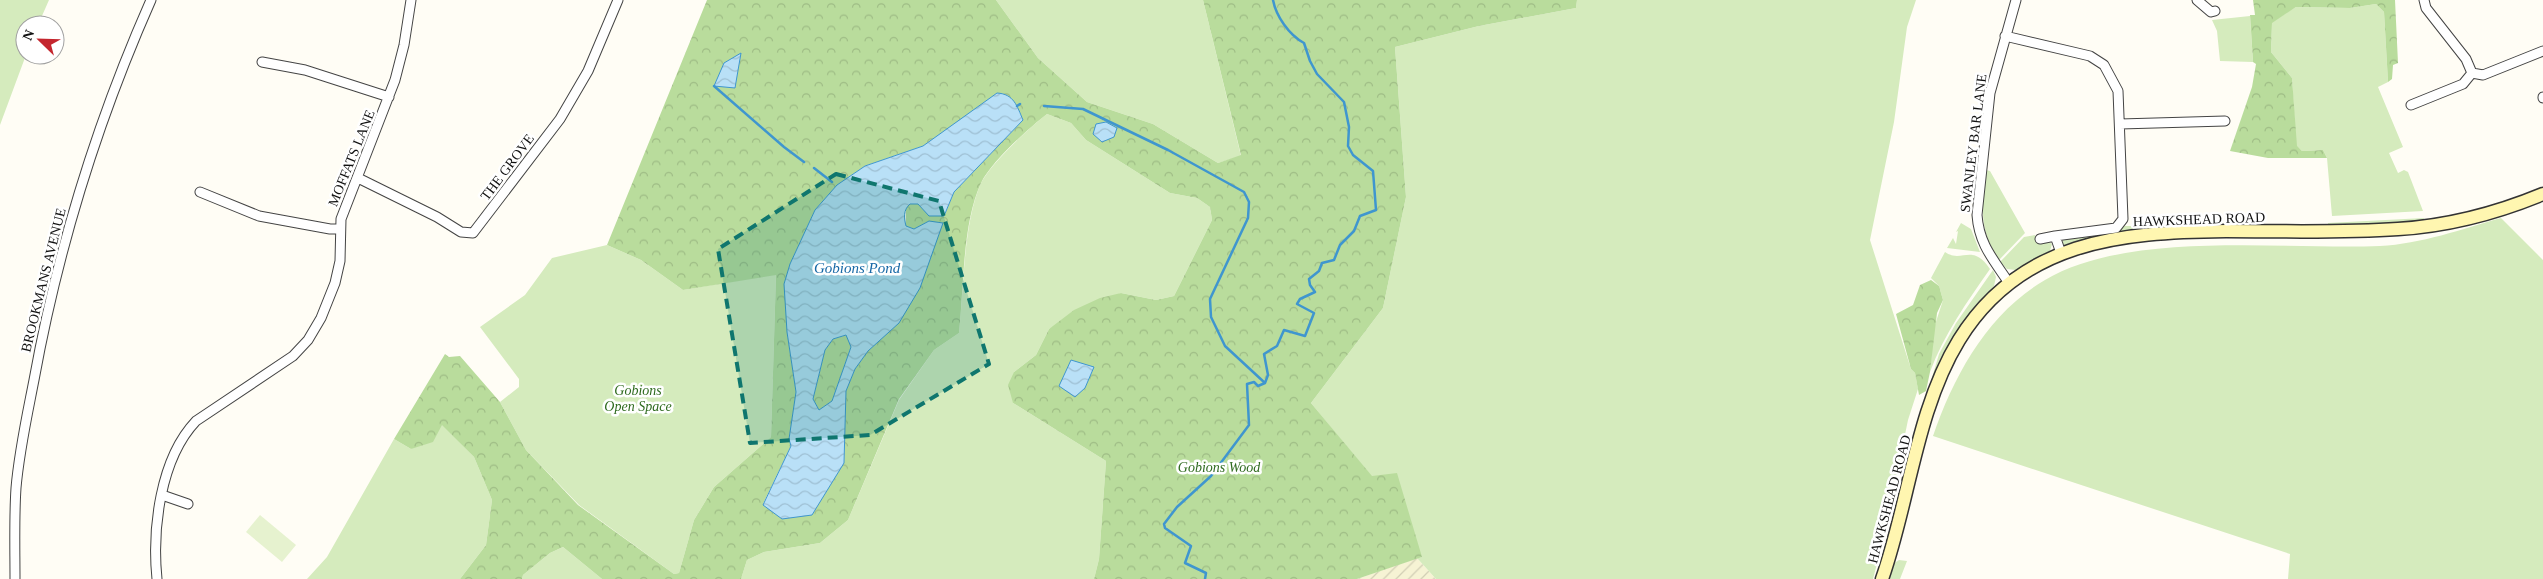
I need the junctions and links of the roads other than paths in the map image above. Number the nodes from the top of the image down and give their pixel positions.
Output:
1 (151, 0) edge
2 (412, 0) edge
3 (618, 0) edge
4 (2016, 0) edge
5 (2197, 0) edge
6 (2424, 0) edge
7 (2216, 11) dead end
8 (2005, 36) junction
9 (2542, 51) edge
10 (262, 62) dead end
11 (2472, 72) junction
12 (390, 97) junction
13 (2411, 105) dead end
14 (2225, 121) dead end
15 (2120, 124) junction
16 (358, 178) junction
17 (200, 192) dead end
18 (2543, 194) edge
19 (339, 229) junction
20 (2055, 236) junction
21 (2040, 239) dead end
22 (2061, 253) junction
23 (2009, 283) junction
24 (162, 495) junction
25 (188, 504) dead end
26 (15, 579) edge
27 (157, 579) edge
28 (1882, 579) edge

1 - 26 street, BROOKMANS AVENUE
2 - 12 street, MOFFATS LANE
3 - 16 street, THE GROVE
4 - 8 street, SWANLEY BAR LANE
5 - 7 street
6 - 11 street
8 - 15 street
8 - 23 street, SWANLEY BAR LANE
9 - 11 street
10 - 12 street
11 - 13 street
12 - 16 street, MOFFATS LANE
14 - 15 street
15 - 20 street
16 - 19 street, MOFFATS LANE
17 - 19 street
18 - 22 street, HAWKSHEAD ROAD
19 - 24 street, MOFFATS LANE
20 - 21 street
20 - 22 street
22 - 23 street, HAWKSHEAD ROAD
23 - 28 street, HAWKSHEAD ROAD
24 - 25 street
24 - 27 street, MOFFATS LANE

